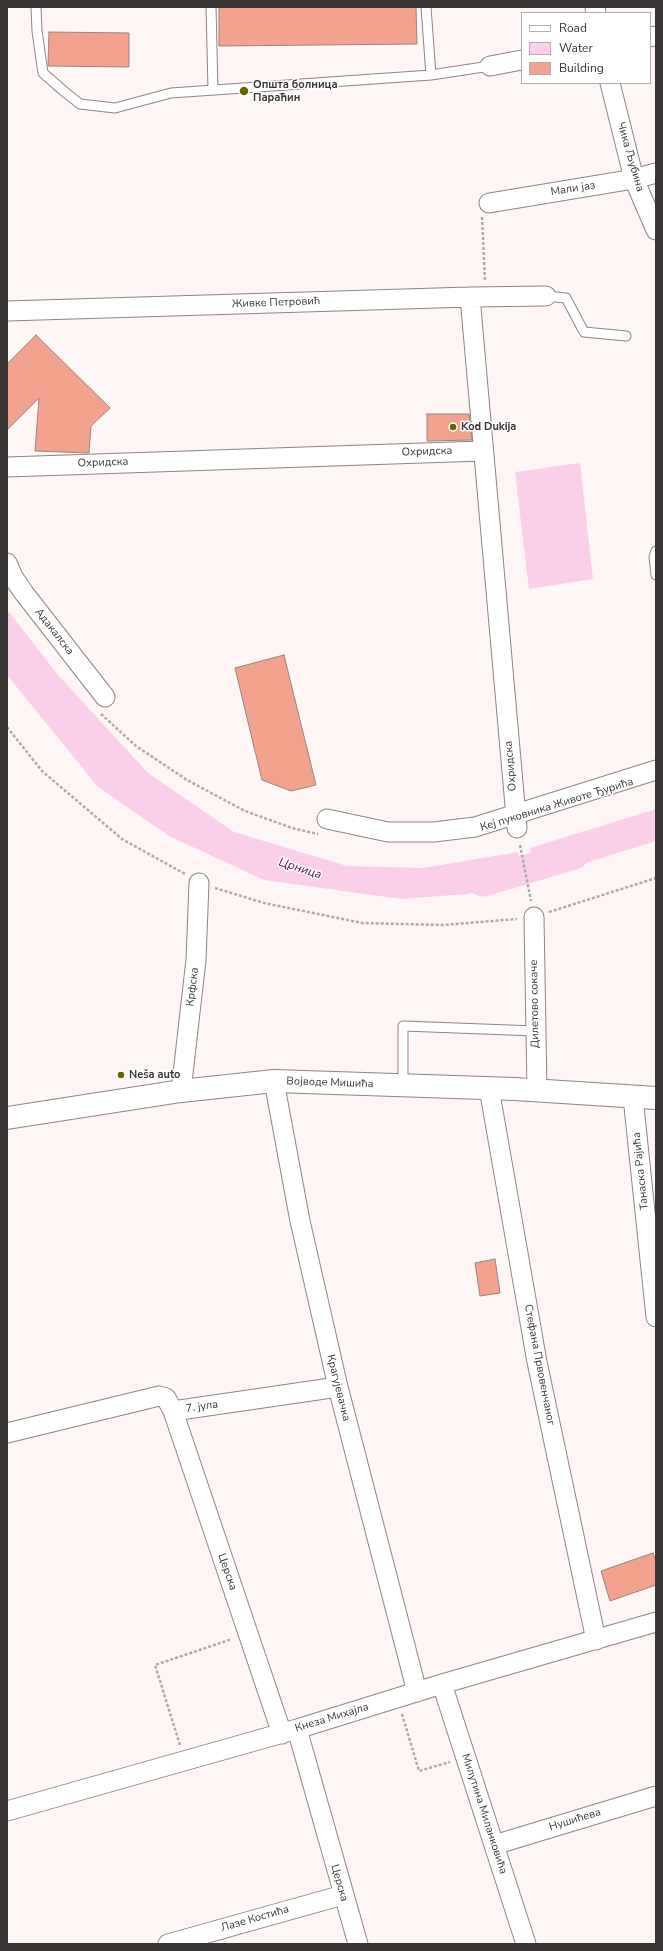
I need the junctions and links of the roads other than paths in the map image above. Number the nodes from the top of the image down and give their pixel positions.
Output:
1 (36, 7) edge
2 (211, 7) edge
3 (426, 7) edge
4 (521, 60) edge
5 (490, 66) joint
6 (431, 75) junction
7 (610, 84) edge
8 (213, 90) junction
9 (656, 173) edge
10 (634, 178) junction
11 (489, 203) road end
12 (656, 230) edge
13 (546, 296) joint
14 (478, 297) junction
15 (7, 311) edge
16 (626, 336) dead end
17 (482, 451) junction
18 (7, 467) edge
19 (656, 551) edge
20 (7, 563) edge
21 (656, 575) edge
22 (101, 704) road end
23 (656, 770) edge
24 (324, 827) road end
25 (517, 827) junction
26 (199, 883) road end
27 (534, 917) road end
28 (536, 1031) junction
29 (274, 1081) junction
30 (403, 1086) junction
31 (489, 1088) junction
32 (181, 1091) junction
33 (537, 1091) junction
34 (633, 1097) junction
35 (656, 1098) edge
36 (7, 1118) edge
37 (656, 1317) edge
38 (338, 1387) junction
39 (173, 1411) junction
40 (7, 1433) edge
41 (656, 1622) edge
42 (596, 1640) junction
43 (442, 1684) junction
44 (417, 1692) junction
45 (289, 1731) junction
46 (656, 1796) edge
47 (7, 1811) edge
48 (494, 1845) junction
49 (342, 1895) junction
50 (168, 1944) edge
51 (358, 1944) edge
52 (526, 1944) edge

1 - 8 lane
2 - 8 lane
3 - 6 lane
4 - 5 street
5 - 6 lane
6 - 8 lane
7 - 10 street, Чика Љубина
9 - 10 street, Мали јаз
10 - 11 street, Мали јаз
10 - 12 street, Чика Љубина
13 - 14 street, Живке Петровић
13 - 16 lane
14 - 15 street, Живке Петровић
14 - 17 street
17 - 18 street, Охридска
17 - 25 street, Охридска
19 - 21 lane
20 - 22 street, Адакалска
23 - 25 street
24 - 25 street
26 - 32 street, Крфска
27 - 28 street, Дилетово сокаче
28 - 30 lane
28 - 33 street, Дилетово сокаче
29 - 30 main road, Војводе Мишића
29 - 32 main road, Војводе Мишића
29 - 38 street, Крагујевачка
30 - 31 main road, Војводе Мишића
31 - 33 main road, Војводе Мишића
31 - 42 street, Стефана Првовенчаног
32 - 36 main road, Војводе Мишића
33 - 34 main road, Војводе Мишића
34 - 35 main road, Војводе Мишића
34 - 37 street, Танаска Рајића
38 - 39 street, 7. јула
38 - 44 street, Крагујевачка
39 - 40 street, 7. јула
39 - 45 street, Церска
41 - 42 street, Кнеза Михајла
42 - 43 street, Кнеза Михајла
43 - 44 street, Кнеза Михајла
43 - 48 street, Милутина Миланковића
44 - 45 street, Кнеза Михајла
45 - 47 street, Кнеза Михајла
45 - 49 street, Церска
46 - 48 street, Нушићева
48 - 52 street, Милутина Миланковића
49 - 50 street, Лазе Костића
49 - 51 street, Церска

